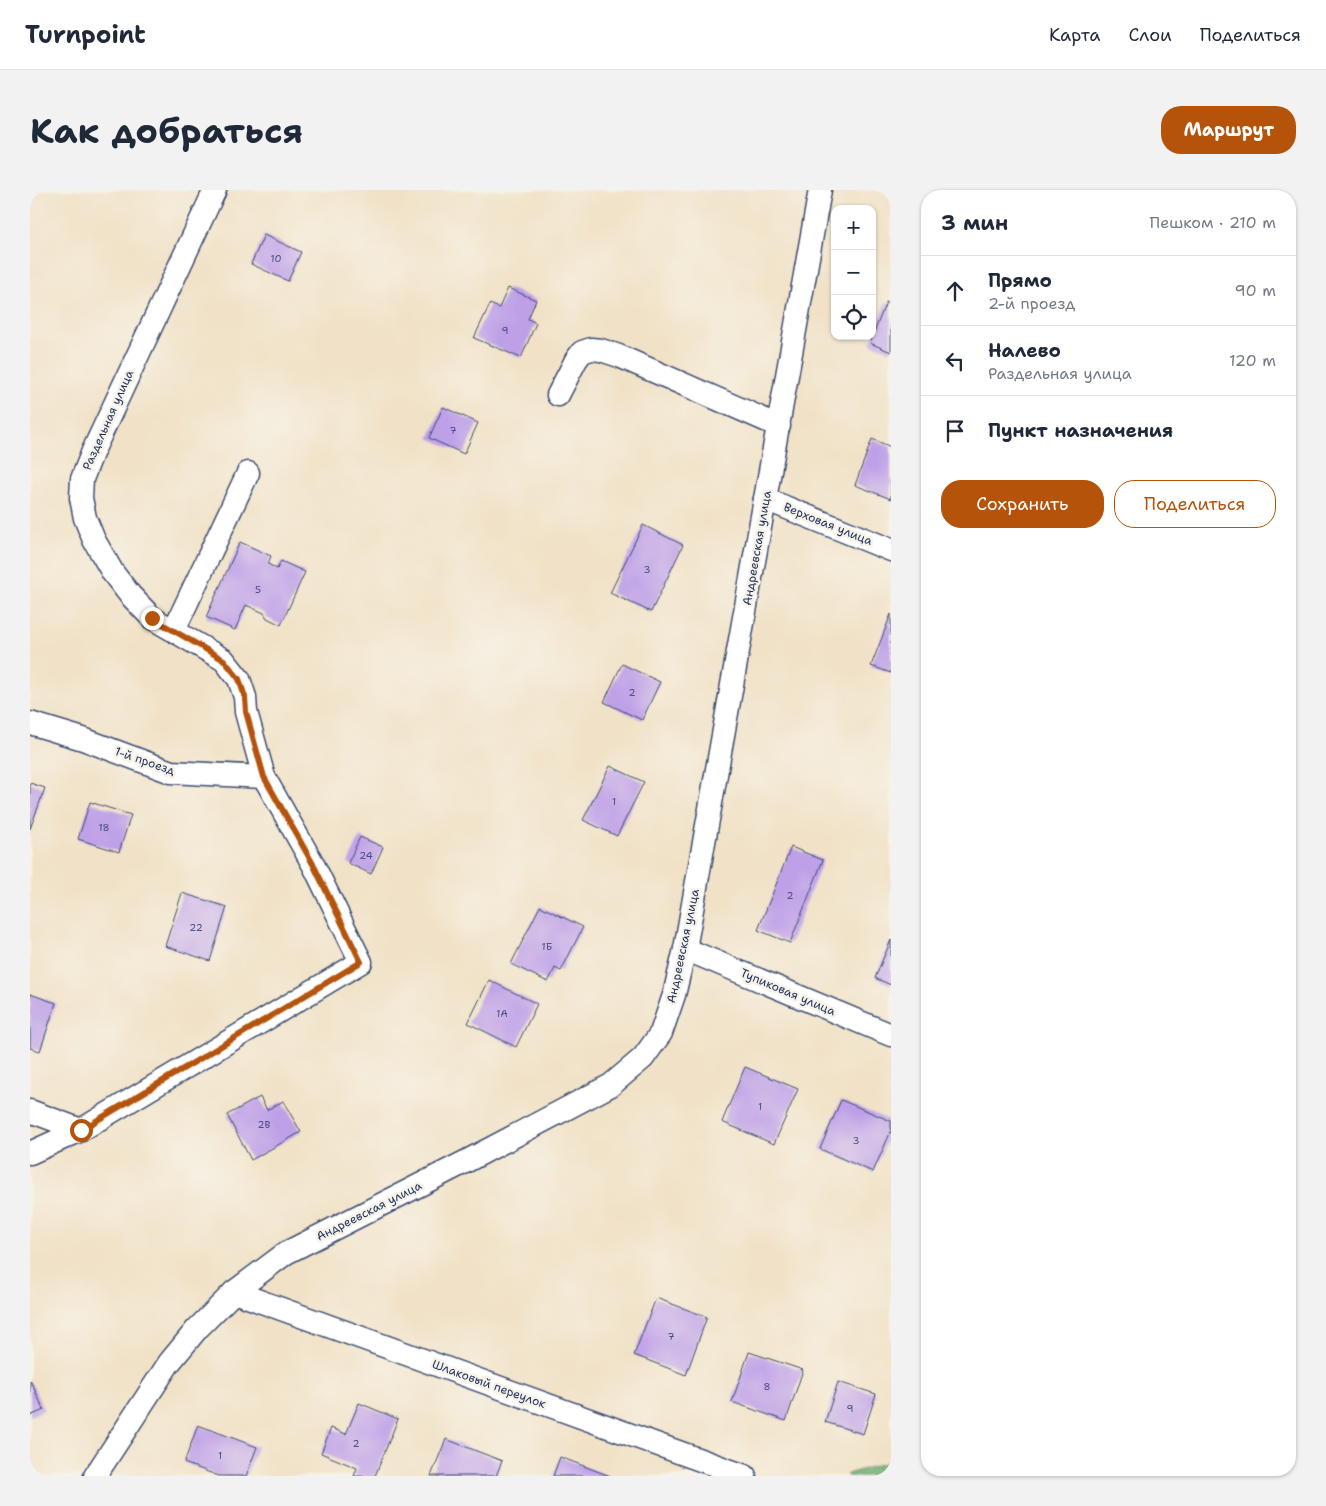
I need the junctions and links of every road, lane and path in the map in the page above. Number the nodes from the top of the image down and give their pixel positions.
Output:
1 (215, 190) edge
2 (820, 190) edge
3 (558, 395) dead end
4 (779, 426) junction
5 (248, 473) dead end
6 (765, 499) junction
7 (891, 550) edge
8 (174, 630) junction
9 (30, 723) edge
10 (264, 777) junction
11 (685, 949) junction
12 (891, 1035) edge
13 (30, 1111) edge
14 (81, 1130) junction
15 (30, 1154) edge
16 (234, 1292) junction
17 (95, 1476) edge
18 (746, 1476) edge

1 - 8 street, Раздельная улица
2 - 4 street, Андреевская улица
3 - 4 street
4 - 6 street, Андреевская улица
5 - 8 street
6 - 7 street, Верховая улица
6 - 11 street, Андреевская улица
8 - 10 street, Раздельная улица
9 - 10 street, 1-й проезд
10 - 14 street, Раздельная улица
11 - 12 street, Тупиковая улица
11 - 16 street, Андреевская улица
13 - 14 street
14 - 15 street
16 - 17 street, Андреевская улица
16 - 18 street, Шлаковый переулок

